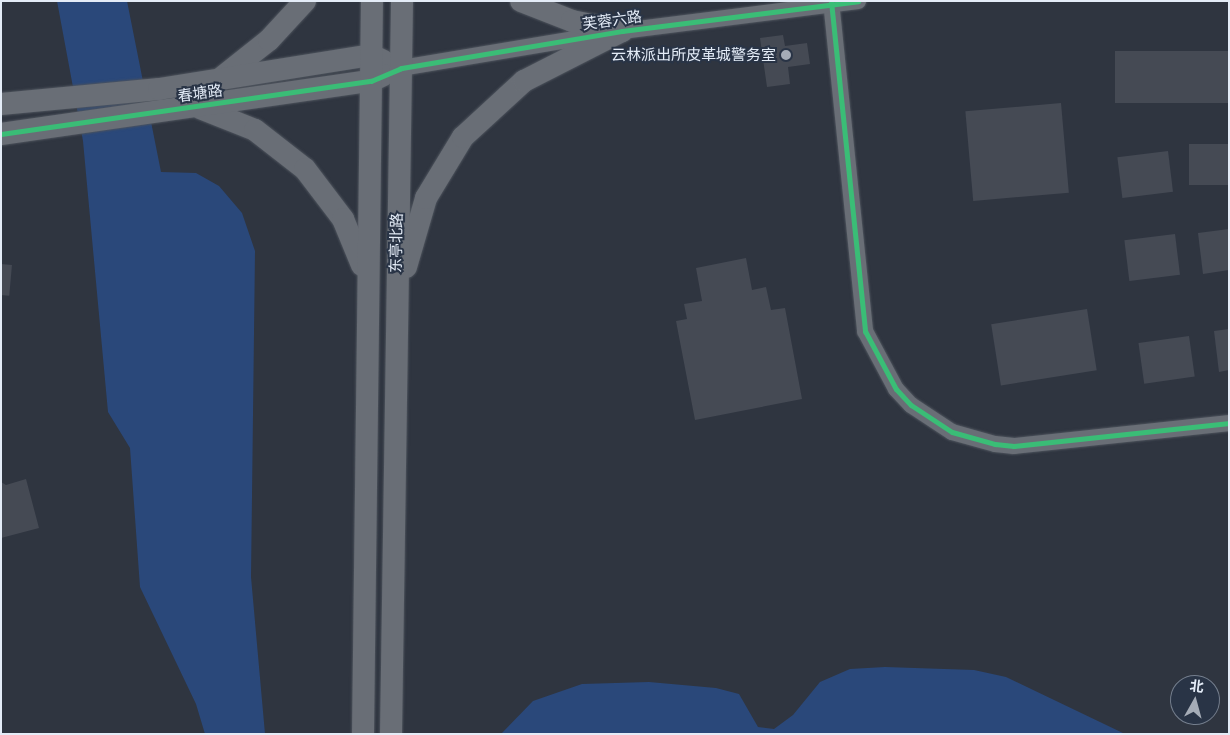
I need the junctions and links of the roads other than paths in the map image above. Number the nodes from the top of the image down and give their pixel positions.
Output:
1 (305, 1) edge
2 (372, 1) edge
3 (402, 1) edge
4 (521, 1) edge
5 (858, 1) edge
6 (831, 3) edge
7 (622, 31) junction
8 (371, 55) junction
9 (401, 68) junction
10 (220, 79) junction
11 (370, 81) junction
12 (1, 104) edge
13 (197, 107) junction
14 (1, 134) edge
15 (366, 277) junction
16 (394, 323) junction
17 (1229, 423) edge
18 (363, 734) edge
19 (391, 734) edge

1 - 10 main road
2 - 8 main road, 东亭北路
3 - 9 main road, 东亭北路
4 - 7 main road
5 - 6 street, 芙蓉六路
6 - 7 street, 芙蓉六路
6 - 17 street
7 - 9 street, 芙蓉六路
7 - 16 main road
8 - 9 main road
8 - 10 main road, 春塘路
8 - 11 main road, 东亭北路
9 - 11 main road, 春塘路
9 - 16 main road, 东亭北路
10 - 12 main road, 春塘路
11 - 13 main road, 春塘路
11 - 15 main road, 东亭北路
13 - 14 main road, 春塘路
13 - 15 main road
15 - 18 main road, 东亭北路
16 - 19 main road, 东亭北路

